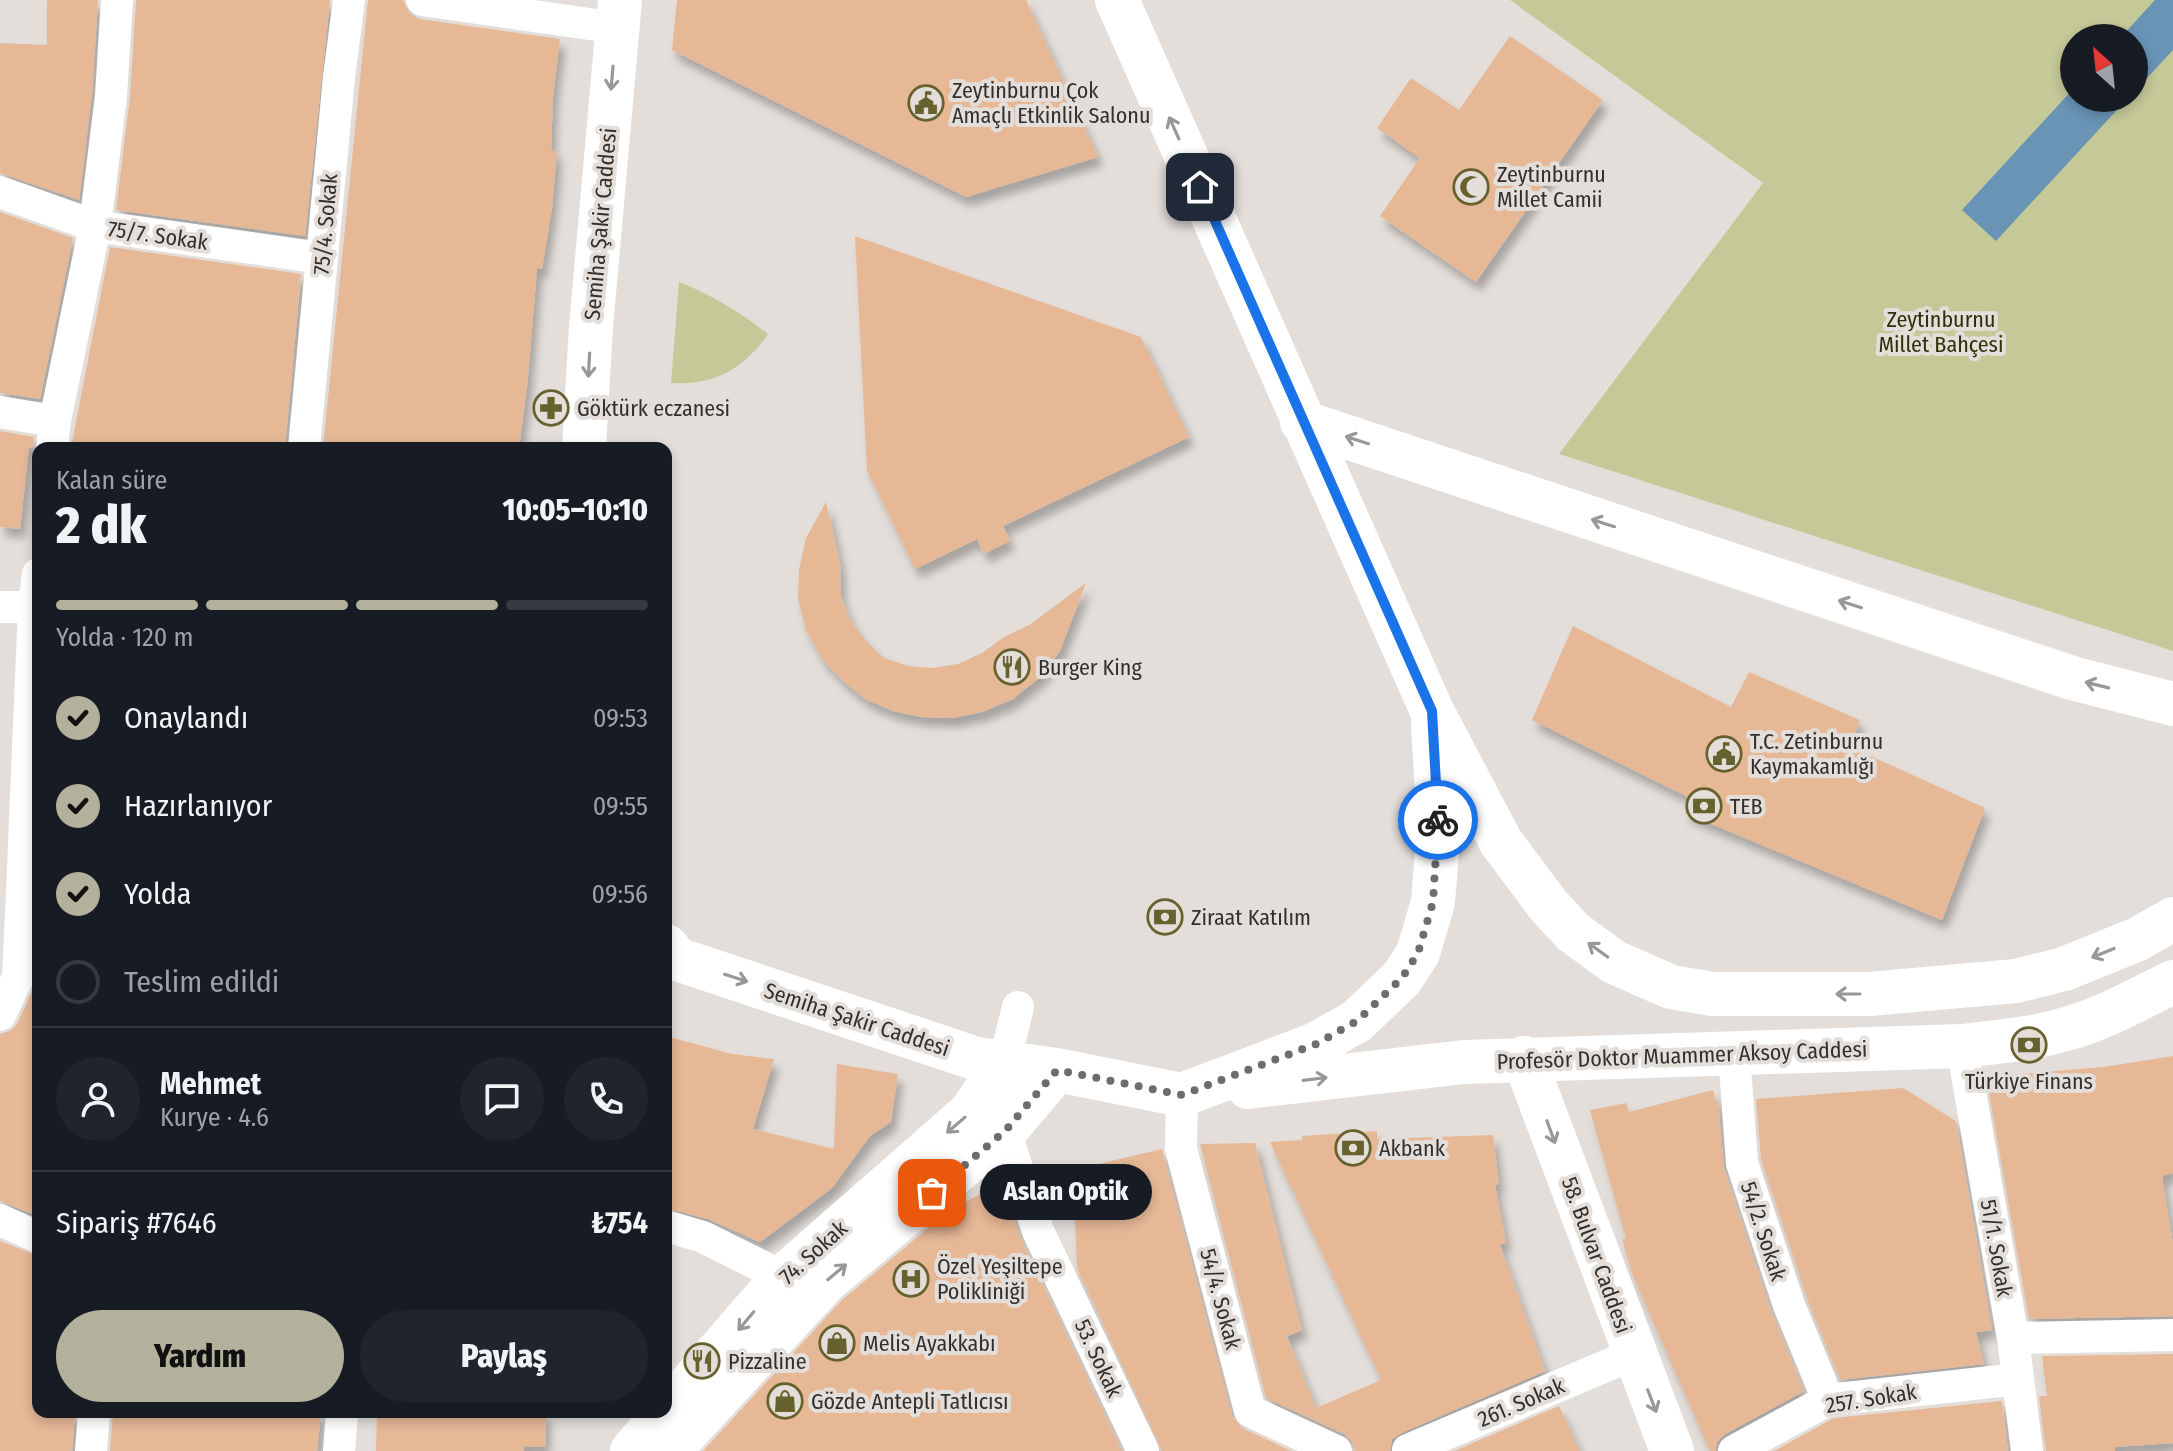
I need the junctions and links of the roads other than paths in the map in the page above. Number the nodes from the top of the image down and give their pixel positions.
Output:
1 (117, 0) edge
2 (349, 0) edge
3 (422, 0) edge
4 (1117, 0) edge
5 (1140, 0) edge
6 (618, 14) edge
7 (1142, 55) junction
8 (0, 192) edge
9 (95, 226) junction
10 (322, 258) junction
11 (0, 412) edge
12 (1302, 422) junction
13 (54, 435) edge
14 (305, 442) edge
15 (584, 442) edge
16 (0, 607) edge
17 (32, 607) edge
18 (32, 665) edge
19 (2173, 704) edge
20 (1432, 711) junction
21 (24, 896) edge
22 (2173, 919) edge
23 (672, 953) edge
24 (2173, 982) edge
25 (1018, 1007) dead end
26 (0, 1015) edge
27 (1962, 1046) junction
28 (1734, 1054) junction
29 (1524, 1058) junction
30 (1004, 1064) junction
31 (1057, 1070) junction
32 (1182, 1095) junction
33 (1005, 1131) junction
34 (0, 1220) edge
35 (672, 1228) edge
36 (32, 1234) edge
37 (783, 1277) junction
38 (2173, 1335) edge
39 (2013, 1338) junction
40 (1634, 1354) junction
41 (2018, 1379) junction
42 (1828, 1400) junction
43 (94, 1418) edge
44 (342, 1418) edge
45 (663, 1444) edge
46 (91, 1451) edge
47 (339, 1451) edge
48 (1143, 1451) edge
49 (1336, 1451) edge
50 (1407, 1451) edge
51 (1672, 1451) edge
52 (1734, 1451) edge
53 (2027, 1451) edge

1 - 9 street
2 - 10 street, 75/4. Sokak
3 - 6 street
4 - 7 main road
5 - 7 street
6 -> 15 main road, Semiha Şakir Caddesi
12 -> 7 main road
8 - 9 street, 75/7. Sokak
9 - 10 street, 75/7. Sokak
9 - 13 street
10 - 14 street, 75/4. Sokak
11 - 13 street
19 -> 12 main road
12 - 20 main road
16 - 17 street
18 - 21 street
22 -> 20 main road
20 - 32 main road
21 - 26 street
23 -> 30 main road, Semiha Şakir Caddesi
24 - 27 main road, Profesör Doktor Muammer Aksoy Caddesi
25 - 30 street
27 - 28 main road, Profesör Doktor Muammer Aksoy Caddesi
27 - 39 street, 51/1. Sokak
28 - 29 main road, Profesör Doktor Muammer Aksoy Caddesi
28 - 42 street, 54/2. Sokak
32 -> 29 main road, Profesör Doktor Muammer Aksoy Caddesi
29 -> 40 main road, 58. Bulvar Caddesi
30 - 31 main road, Semiha Şakir Caddesi
30 -> 37 main road, 74. Sokak
31 - 32 main road, Semiha Şakir Caddesi
31 - 33 main road, 74. Sokak
32 - 49 street, 54/4. Sokak
45 -> 33 main road, 74. Sokak
33 - 48 street, 53. Sokak
34 - 36 street
35 - 37 street
37 -> 45 main road, 74. Sokak
38 - 39 street
39 - 41 street, 51/1. Sokak
40 - 50 street, 261. Sokak
40 -> 51 main road, 58. Bulvar Caddesi
41 - 42 street, 257. Sokak
41 - 53 street, 51/1. Sokak
42 - 52 street, 257. Sokak
43 - 46 street
44 - 47 street

